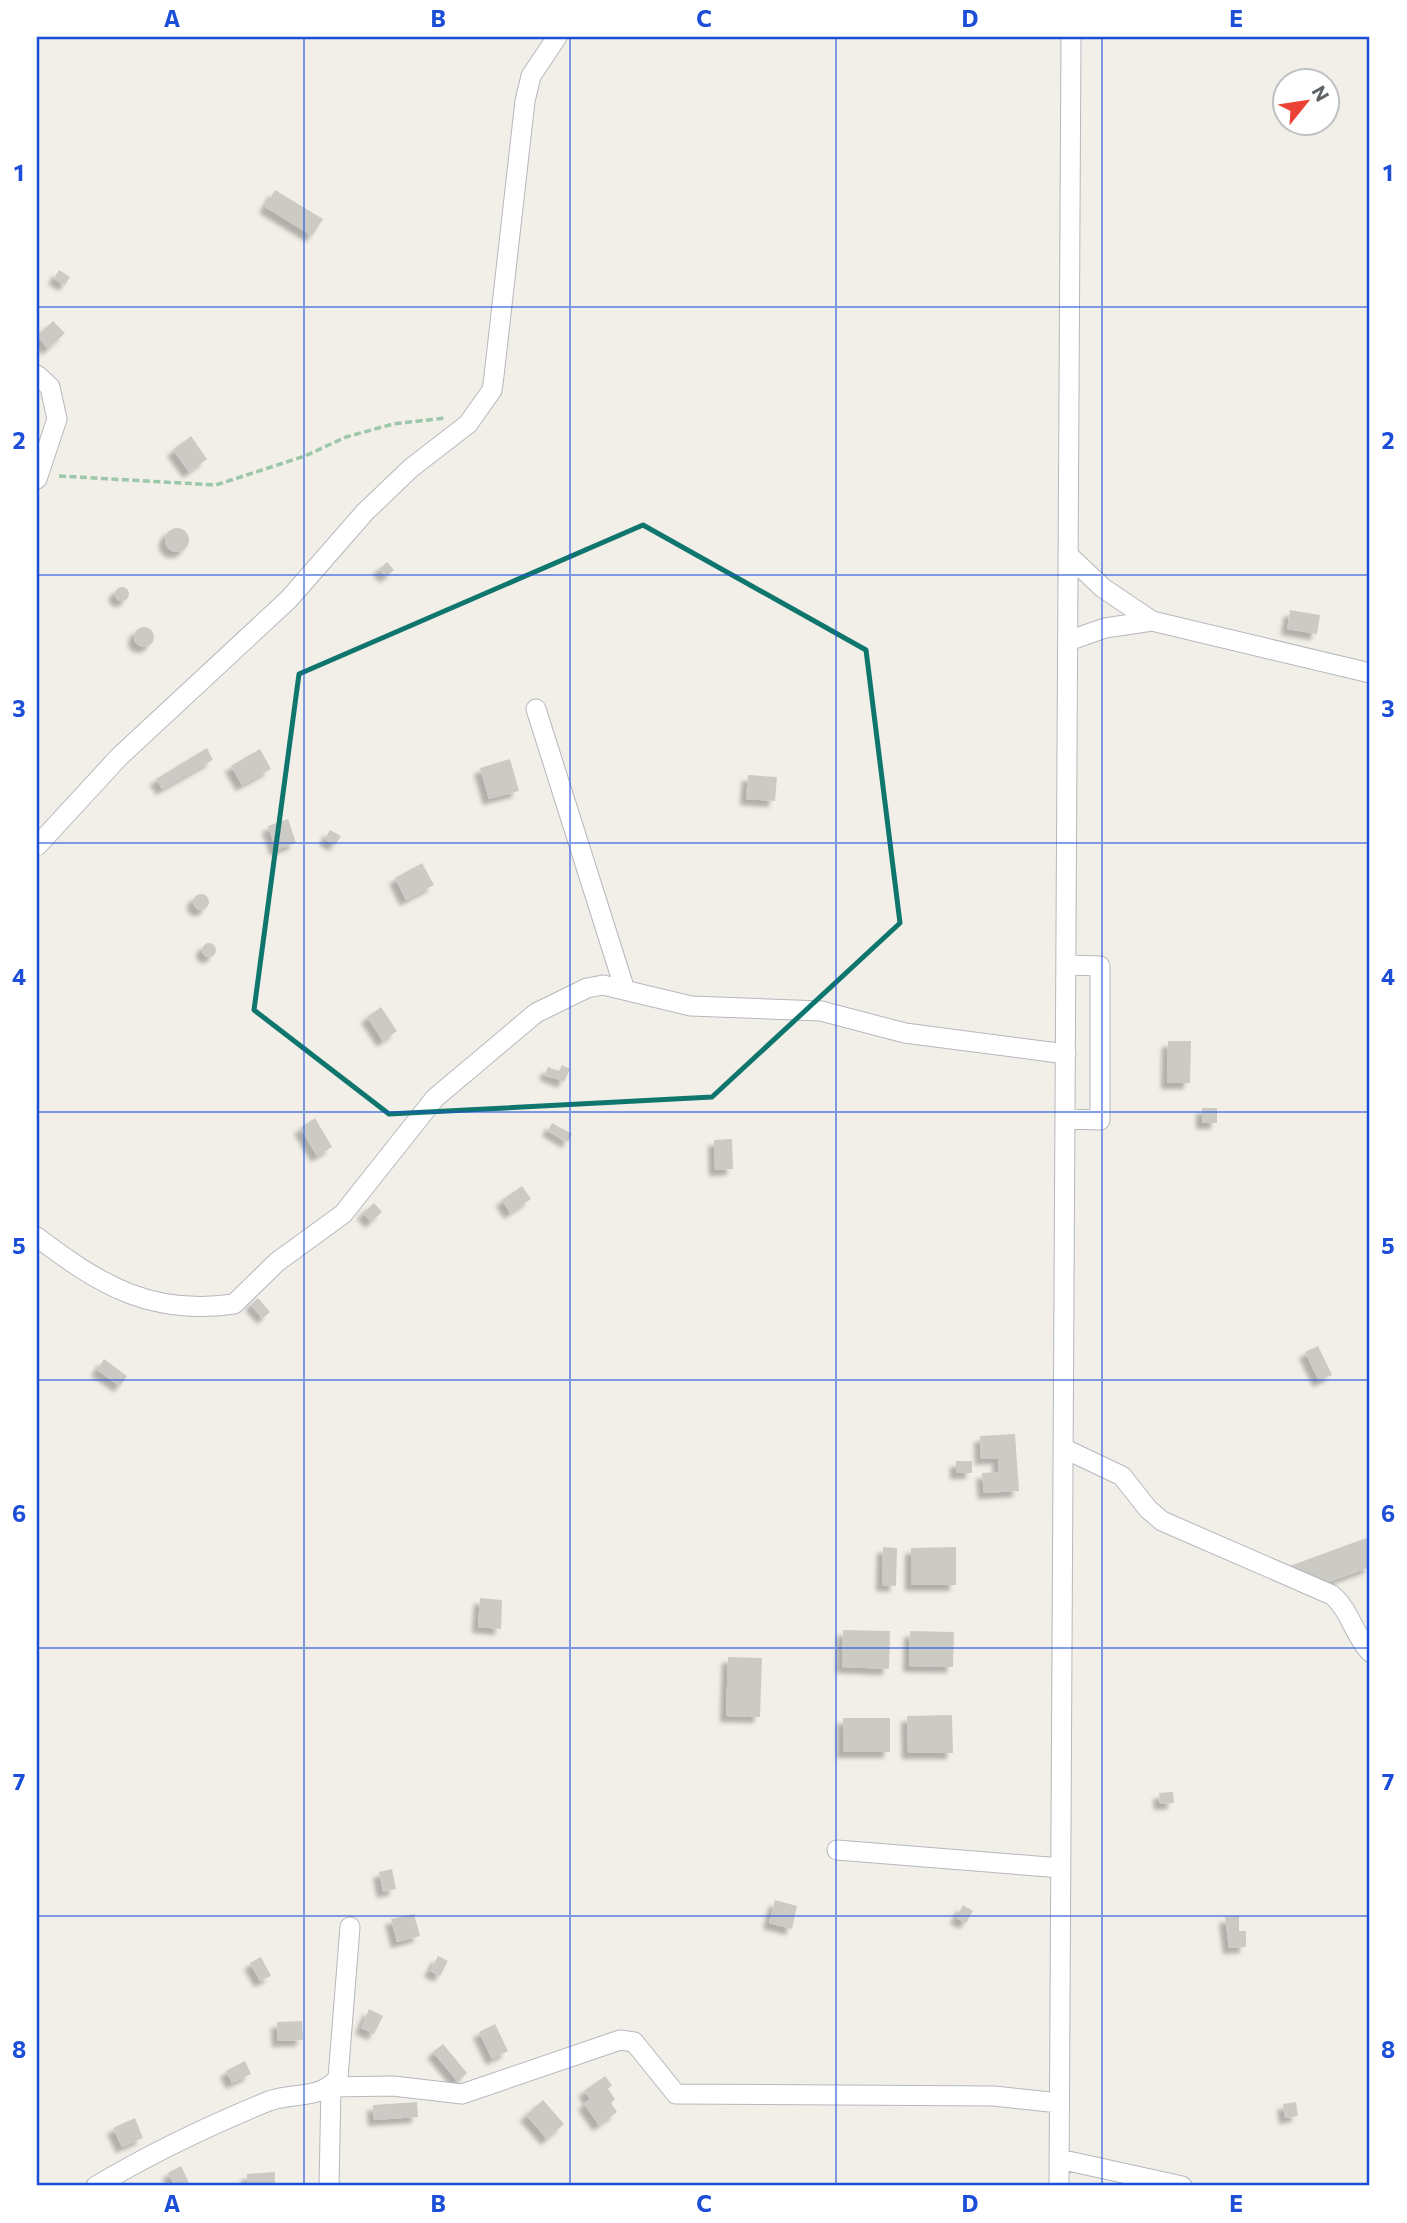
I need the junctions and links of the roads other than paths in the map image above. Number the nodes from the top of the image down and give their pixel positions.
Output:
1 (557, 37) edge
2 (1071, 37) edge
3 (37, 376) edge
4 (38, 477) edge
5 (1068, 555) junction
6 (1152, 621) junction
7 (1068, 641) junction
8 (1370, 673) edge
9 (536, 709) dead end
10 (37, 846) edge
11 (1067, 965) junction
12 (625, 990) junction
13 (1066, 1054) junction
14 (1066, 1119) junction
15 (37, 1237) edge
16 (1063, 1448) junction
17 (1370, 1652) edge
18 (837, 1850) dead end
19 (1061, 1868) junction
20 (350, 1927) dead end
21 (331, 2087) junction
22 (1059, 2103) junction
23 (1059, 2159) junction
24 (96, 2186) edge
25 (329, 2186) edge
26 (1059, 2186) edge
27 (1182, 2186) edge

1 - 10 street
2 - 5 street
3 - 4 street
5 - 6 street
5 - 7 street
6 - 7 street
6 - 8 street
7 - 11 street
9 - 12 street
11 - 13 street
11 - 14 street
12 - 13 street
12 - 15 street
13 - 14 street
14 - 16 street
16 - 17 street
16 - 19 street
18 - 19 street
19 - 22 street
20 - 21 street
21 - 22 street
21 - 24 street
21 - 25 street
22 - 23 street
23 - 26 street
23 - 27 street

